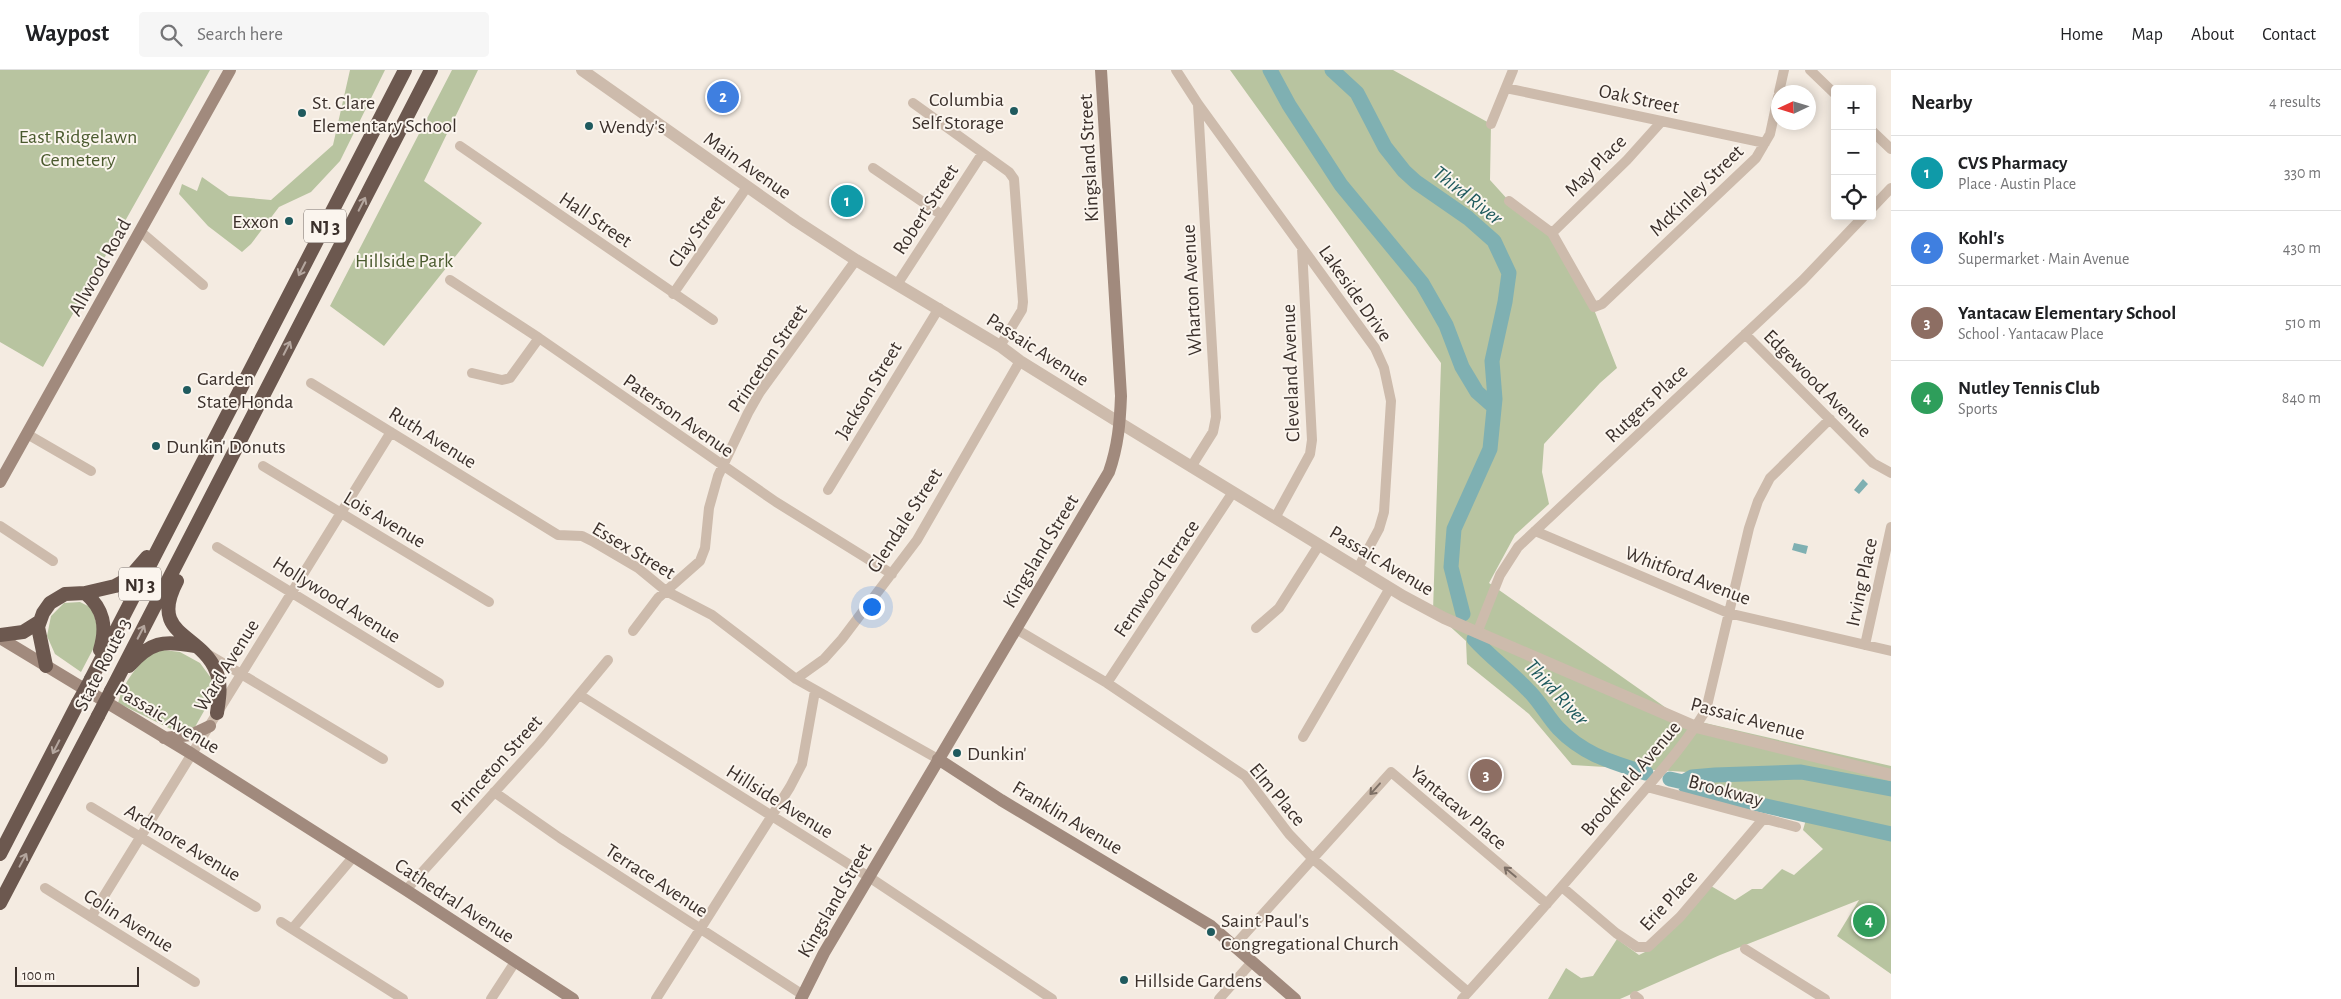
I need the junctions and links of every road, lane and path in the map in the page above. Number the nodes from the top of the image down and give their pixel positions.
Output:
1 (230, 70) edge
2 (405, 70) edge
3 (431, 70) edge
4 (582, 70) edge
5 (1101, 70) edge
6 (1176, 70) edge
7 (1513, 70) edge
8 (1784, 70) edge
9 (1810, 70) edge
10 (1781, 85) edge
11 (1506, 88) junction
12 (1831, 90) edge
13 (913, 104) dead end
14 (1198, 104) junction
15 (1662, 121) junction
16 (1491, 124) dead end
17 (1771, 129) edge
18 (1876, 135) edge
19 (1765, 143) junction
20 (460, 146) dead end
21 (1891, 149) edge
22 (982, 154) junction
23 (873, 168) dead end
24 (747, 187) junction
25 (1891, 188) edge
26 (1509, 200) dead end
27 (1876, 204) edge
28 (942, 215) junction
29 (1860, 220) edge
30 (141, 232) junction
31 (1552, 233) junction
32 (1302, 247) junction
33 (856, 260) junction
34 (450, 280) dead end
35 (898, 283) junction
36 (203, 285) dead end
37 (673, 294) junction
38 (939, 308) junction
39 (713, 320) dead end
40 (1745, 334) junction
41 (539, 338) junction
42 (1000, 346) junction
43 (1020, 361) junction
44 (472, 373) dead end
45 (310, 383) dead end
46 (1830, 419) junction
47 (1120, 423) junction
48 (391, 432) junction
49 (27, 434) junction
50 (263, 466) dead end
51 (722, 466) junction
52 (1191, 467) junction
53 (92, 471) dead end
54 (1891, 473) edge
55 (222, 475) junction
56 (0, 482) edge
57 (828, 490) dead end
58 (1233, 492) junction
59 (341, 513) junction
60 (1275, 518) junction
61 (537, 522) joint
62 (0, 526) edge
63 (1891, 527) edge
64 (1535, 531) junction
65 (166, 533) junction
66 (1319, 545) junction
67 (217, 547) dead end
68 (53, 561) dead end
69 (1358, 568) junction
70 (892, 574) junction
71 (1390, 588) junction
72 (666, 591) junction
73 (292, 592) junction
74 (85, 593) junction
75 (489, 602) dead end
76 (1728, 613) junction
77 (712, 615) joint
78 (39, 622) junction
79 (1256, 628) dead end
80 (1016, 629) junction
81 (633, 631) dead end
82 (1477, 633) junction
83 (0, 637) edge
84 (1865, 645) junction
85 (195, 646) junction
86 (1891, 652) edge
87 (608, 660) dead end
88 (42, 664) junction
89 (242, 673) junction
90 (91, 679) junction
91 (796, 679) junction
92 (439, 683) dead end
93 (1107, 684) junction
94 (111, 691) junction
95 (815, 691) junction
96 (580, 696) junction
97 (218, 714) junction
98 (210, 726) junction
99 (1696, 727) junction
100 (164, 738) junction
101 (1303, 738) dead end
102 (192, 754) junction
103 (383, 758) dead end
104 (938, 759) junction
105 (1891, 775) edge
106 (1647, 786) junction
107 (494, 792) junction
108 (91, 807) dead end
109 (771, 816) junction
110 (1764, 818) junction
111 (1796, 827) dead end
112 (316, 832) joint
113 (140, 837) junction
114 (0, 854) edge
115 (354, 856) junction
116 (1312, 858) junction
117 (869, 878) junction
118 (1562, 887) junction
119 (45, 888) dead end
120 (406, 890) junction
121 (0, 903) edge
122 (1547, 904) junction
123 (256, 908) dead end
124 (91, 917) junction
125 (281, 922) dead end
126 (292, 929) junction
127 (700, 929) junction
128 (1234, 946) junction
129 (1745, 949) dead end
130 (515, 962) junction
131 (1252, 962) junction
132 (195, 982) dead end
133 (1465, 995) edge
134 (801, 998) edge
135 (403, 999) edge
136 (491, 999) edge
137 (573, 999) edge
138 (656, 999) edge
139 (1052, 999) edge
140 (1219, 999) edge
141 (1295, 999) edge
142 (1825, 999) edge

1 - 30 main road, Allwood Road
2 -> 65 highway, State Route 3 / NJ 3
55 -> 3 highway, State Route 3 / NJ 3
4 - 24 street, Main Avenue
5 - 47 main road, Kingsland Street
6 - 14 street, Lakeside Drive
7 - 11 street
8 - 10 street
9 - 12 street
11 - 15 street, Oak Street
11 - 16 street
13 - 22 street
14 - 32 street, Lakeside Drive
14 - 52 street, Wharton Avenue
15 - 19 street, Oak Street
15 - 31 street, May Place
17 - 19 street, McKinley Street
18 - 21 street
19 - 31 street, McKinley Street
20 - 37 street, Hall Street
22 - 28 street, Robert Street
22 - 42 street
23 - 28 street
24 - 33 street, Main Avenue
24 - 37 street, Clay Street
25 - 27 street
26 - 31 street
28 - 35 street, Robert Street
29 - 40 street, Rutgers Place
30 - 36 street
30 - 49 main road, Allwood Road
32 - 60 street, Cleveland Avenue
32 - 69 street, Lakeside Drive
33 - 35 street, Main Avenue
33 - 51 street, Princeton Street
34 - 41 street, Paterson Avenue
35 - 38 street, Passaic Avenue
37 - 39 street, Hall Street
38 - 42 street, Passaic Avenue
38 - 57 street, Jackson Street
40 - 46 street, Edgewood Avenue
40 - 64 street, Rutgers Place
41 - 44 street
41 - 51 street, Paterson Avenue
42 - 43 street, Passaic Avenue
43 - 47 street, Passaic Avenue
43 - 70 street, Glendale Street
45 - 48 street, Ruth Avenue
46 - 54 street, Edgewood Avenue
46 - 76 street, Brookfield Avenue
47 - 52 street, Passaic Avenue
47 - 80 main road, Kingsland Street
48 - 59 street, Ward Avenue
48 - 61 street, Ruth Avenue
49 - 53 street
49 - 56 main road, Allwood Road
50 - 59 street, Lois Avenue
51 - 70 street, Paterson Avenue
51 - 72 street, Princeton Street
52 - 58 street, Passaic Avenue
55 - 85 highway
94 -> 55 highway, State Route 3 / NJ 3
58 - 60 street, Passaic Avenue
58 - 93 street, Fernwood Terrace
59 - 73 street, Ward Avenue
59 - 75 street, Lois Avenue
60 - 66 street, Passaic Avenue
61 - 72 street, Essex Street
62 - 68 street
63 - 84 street, Irving Place
64 - 76 street, Whitford Avenue
64 - 82 street, Rutgers Place
65 - 74 highway
65 - 90 highway, State Route 3 / NJ 3
66 - 69 street, Passaic Avenue
66 - 79 street
67 - 73 street, Hollywood Avenue
69 - 71 street, Passaic Avenue
70 - 91 street, Glendale Street
71 - 82 street, Passaic Avenue
71 - 101 street
72 - 77 street, Essex Street
72 - 81 street, Princeton Street
73 - 89 street, Ward Avenue
73 - 92 street, Hollywood Avenue
74 - 78 highway
74 - 90 highway
76 - 84 street, Whitford Avenue
76 - 99 street, Brookfield Avenue
77 - 91 street, Franklin Avenue
78 - 83 highway
78 - 88 highway
80 - 93 street, Elm Place
80 - 104 main road, Kingsland Street
82 - 99 street, Passaic Avenue
83 - 88 main road, Passaic Avenue
84 - 86 street, Whitford Avenue
85 - 89 street
85 - 94 highway
85 - 97 highway
87 - 96 street, Princeton Street
88 - 100 main road, Passaic Avenue
89 - 97 street, Ward Avenue
89 - 103 street
90 -> 114 highway, State Route 3 / NJ 3, bridge
91 - 95 street, Franklin Avenue
93 - 116 street, Elm Place
121 -> 94 highway, State Route 3 / NJ 3, bridge
95 - 104 street, Franklin Avenue
95 - 109 street
96 - 107 street, Princeton Street
96 - 109 street, Hillside Avenue
97 - 98 street, Ward Avenue
98 - 100 main road
98 - 102 street, Ward Avenue
99 - 105 street, Passaic Avenue
99 - 106 street, Brookfield Avenue
100 - 102 main road, Passaic Avenue
102 - 112 main road, Passaic Avenue
102 - 113 street, Ward Avenue
104 - 117 main road, Kingsland Street
104 - 128 main road, Franklin Avenue
106 - 110 street, Brookway
106 - 118 street, Brookfield Avenue
107 - 120 street, Princeton Street
107 - 127 street, Terrace Avenue
108 - 113 street, Ardmore Avenue
109 - 117 street, Hillside Avenue
109 - 127 street
110 - 111 street, Brookway
110 - 118 street, Erie Place
112 - 115 main road, Cathedral Avenue
113 - 123 street, Ardmore Avenue
113 - 124 street, Ward Avenue
115 - 120 main road, Cathedral Avenue
115 - 126 street
122 -> 116 street, Yantacaw Place
116 - 128 street, Yantacaw Place
116 - 133 street, Elm Place
117 - 134 main road, Kingsland Street
117 - 139 street, Hillside Avenue
118 - 122 street, Brookfield Avenue
119 - 124 street, Colin Avenue
120 - 130 main road, Cathedral Avenue
122 - 133 street, Brookfield Avenue
124 - 132 street, Colin Avenue
125 - 126 street
126 - 135 street
127 - 134 street, Terrace Avenue
127 - 138 street
128 - 131 main road, Franklin Avenue
129 - 142 street
130 - 136 street
130 - 137 main road, Cathedral Avenue
131 - 140 street
131 - 141 main road, Franklin Avenue

